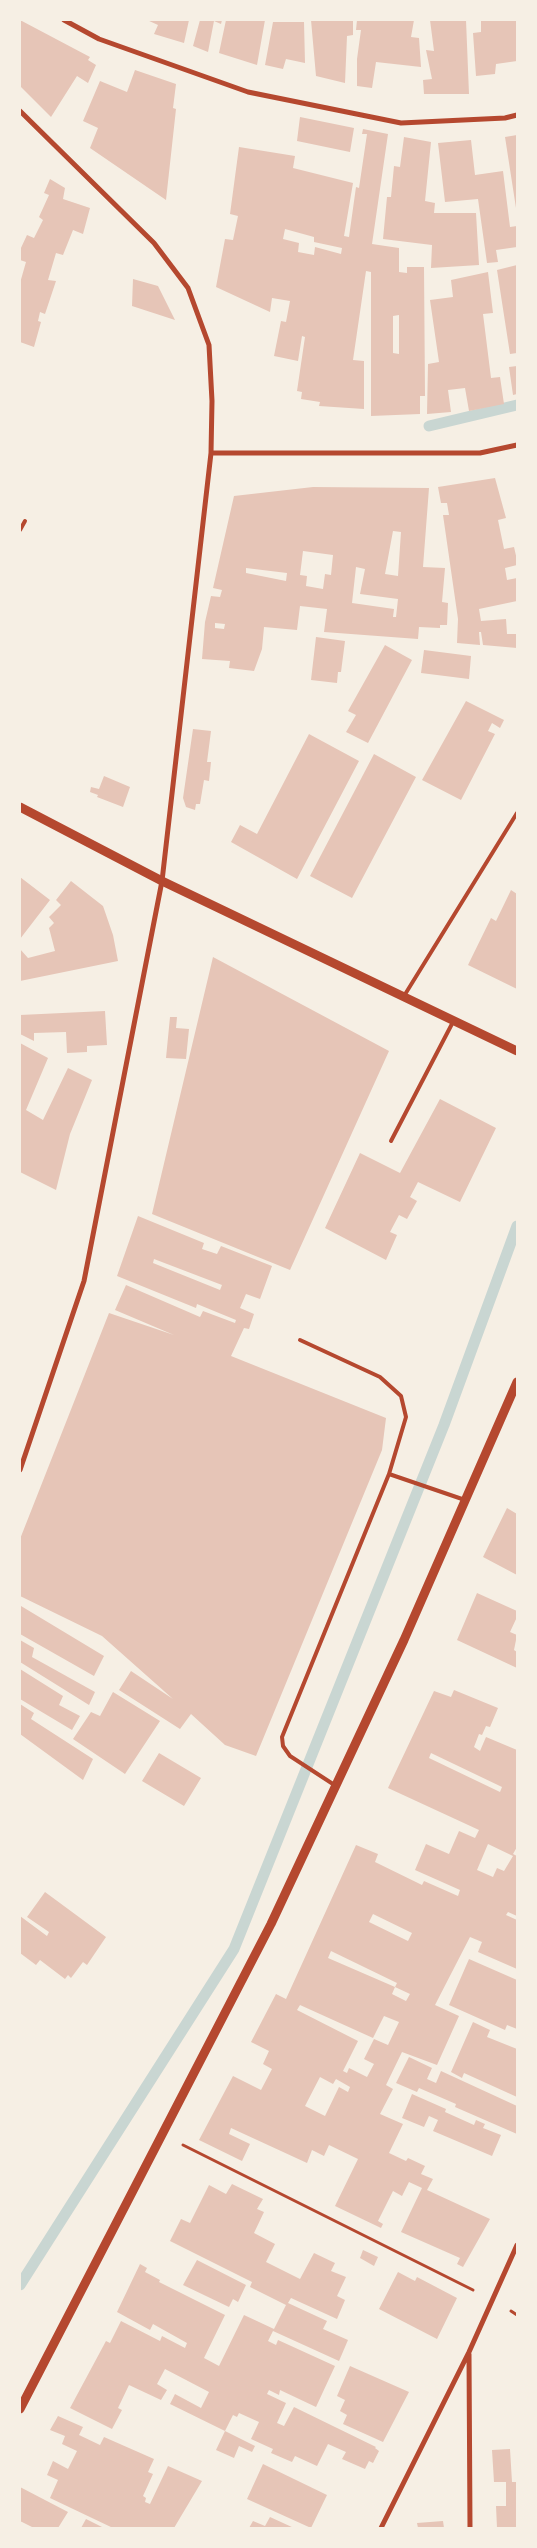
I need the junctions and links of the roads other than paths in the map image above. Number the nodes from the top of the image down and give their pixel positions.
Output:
1 (64, 20) edge
2 (20, 111) edge
3 (517, 115) edge
4 (517, 445) edge
5 (211, 453) junction
6 (25, 521) dead end
7 (20, 530) edge
8 (20, 807) edge
9 (517, 813) edge
10 (162, 881) junction
11 (404, 996) junction
12 (454, 1020) junction
13 (517, 1050) edge
14 (391, 1141) dead end
15 (300, 1340) dead end
16 (517, 1382) edge
17 (20, 1470) edge
18 (389, 1474) junction
19 (466, 1500) junction
20 (336, 1786) junction
21 (517, 2245) edge
22 (469, 2352) junction
23 (20, 2409) edge
24 (381, 2528) edge
25 (470, 2528) edge

1 - 3 street
2 - 5 street
4 - 5 street
5 - 10 street
6 - 7 lane
8 - 10 street
9 - 11 lane
10 - 11 street
10 - 17 street
11 - 12 street
12 - 13 street
12 - 14 lane
15 - 18 lane
16 - 19 street
18 - 19 lane
18 - 20 lane
19 - 20 street
20 - 23 street
21 - 22 street
22 - 24 street
22 - 25 street

